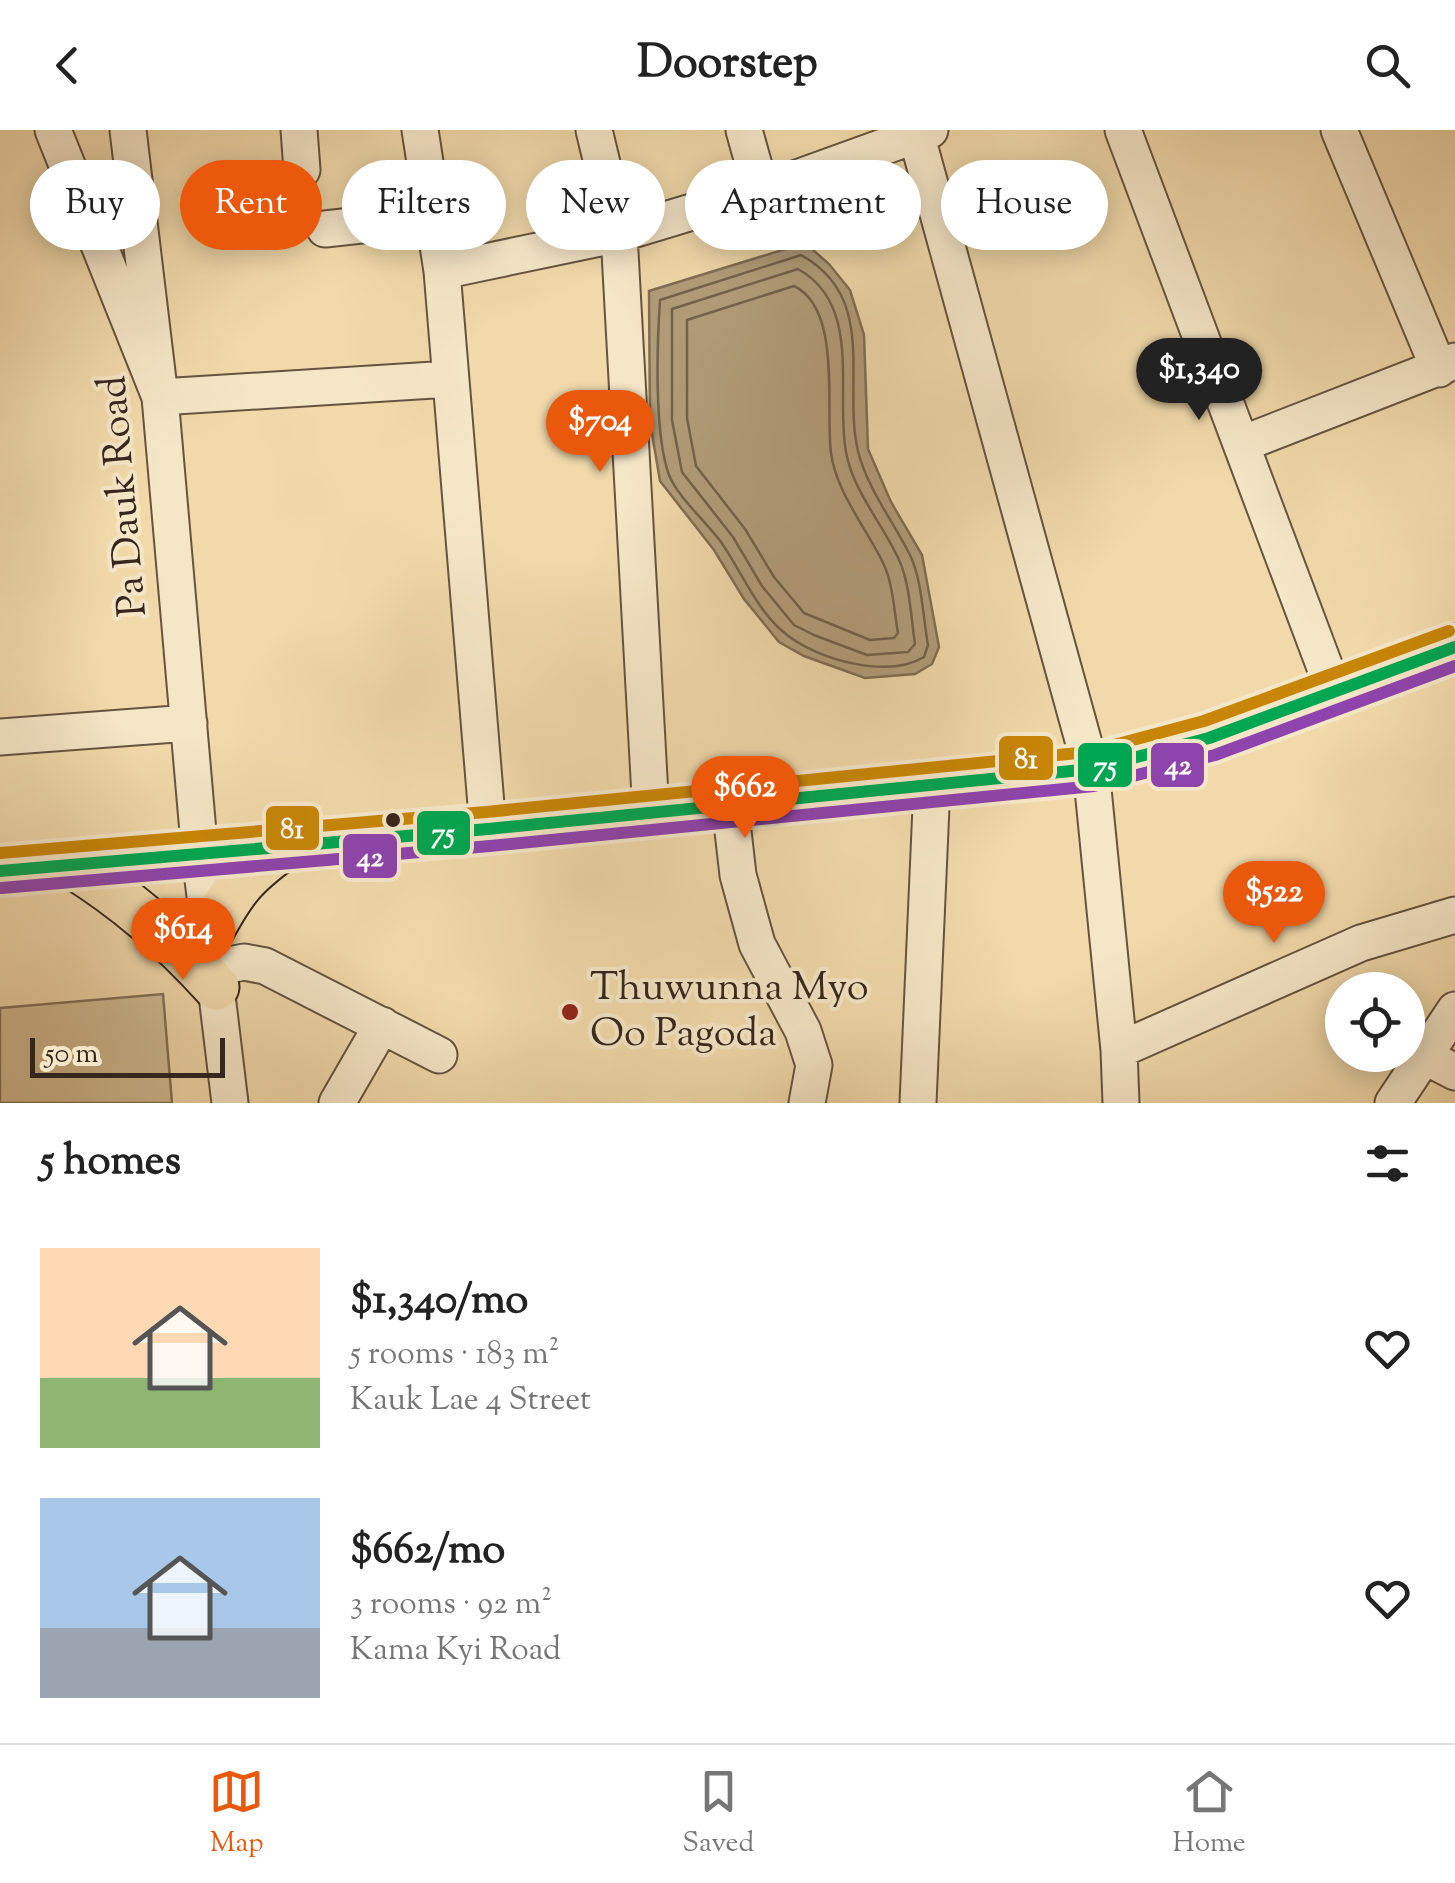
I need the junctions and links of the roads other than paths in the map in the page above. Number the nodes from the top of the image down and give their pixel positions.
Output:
1 (52, 130) edge
2 (128, 130) edge
3 (299, 130) edge
4 (420, 130) edge
5 (594, 130) edge
6 (744, 130) edge
7 (1123, 130) edge
8 (1339, 130) edge
9 (921, 132) edge
10 (301, 160) edge
11 (425, 160) edge
12 (601, 160) edge
13 (753, 160) edge
14 (846, 160) edge
15 (342, 227) edge
16 (325, 229) dead end
17 (439, 250) edge
18 (542, 250) edge
19 (620, 250) edge
20 (442, 271) junction
21 (1447, 365) edge
22 (450, 379) junction
23 (160, 397) junction
24 (1242, 444) junction
25 (1455, 647) edge
26 (1335, 694) junction
27 (188, 722) junction
28 (0, 737) edge
29 (1091, 769) junction
30 (932, 784) junction
31 (730, 805) junction
32 (651, 814) junction
33 (488, 829) junction
34 (282, 848) junction
35 (200, 855) junction
36 (72, 865) junction
37 (0, 871) edge
38 (1455, 914) edge
39 (214, 962) junction
40 (1455, 1010) edge
41 (382, 1025) junction
42 (1119, 1050) junction
43 (439, 1055) dead end
44 (1440, 1064) edge
45 (230, 1103) edge
46 (337, 1103) edge
47 (808, 1103) edge
48 (918, 1103) edge
49 (1121, 1103) edge
50 (1393, 1103) edge

1 - 23 street
2 - 23 street, Pa Dauk Road
3 - 10 street
4 - 11 street
5 - 12 street
6 - 13 street
7 - 24 street
8 - 21 street
9 - 14 street
9 - 29 street
15 - 16 street
17 - 20 street
18 - 20 street
19 - 32 street
20 - 22 street
21 - 24 street
22 - 23 street
22 - 33 street
23 - 27 street, Pa Dauk Road
24 - 26 street
25 - 26 main road
26 - 29 main road
27 - 28 street
27 - 35 street, Pa Dauk Road
29 - 30 main road
29 - 42 street
30 - 31 main road
30 - 48 street
31 - 32 main road
31 - 47 street
32 - 33 main road
33 - 34 main road
34 - 35 main road
34 - 39 main road
35 - 36 main road
35 - 39 street, Pa Dauk Road
36 - 37 main road
36 - 39 main road
38 - 42 street
39 - 41 street
39 - 45 street, Pa Dauk Road
40 - 44 street
41 - 43 street
41 - 46 street
42 - 49 street
44 - 50 street

